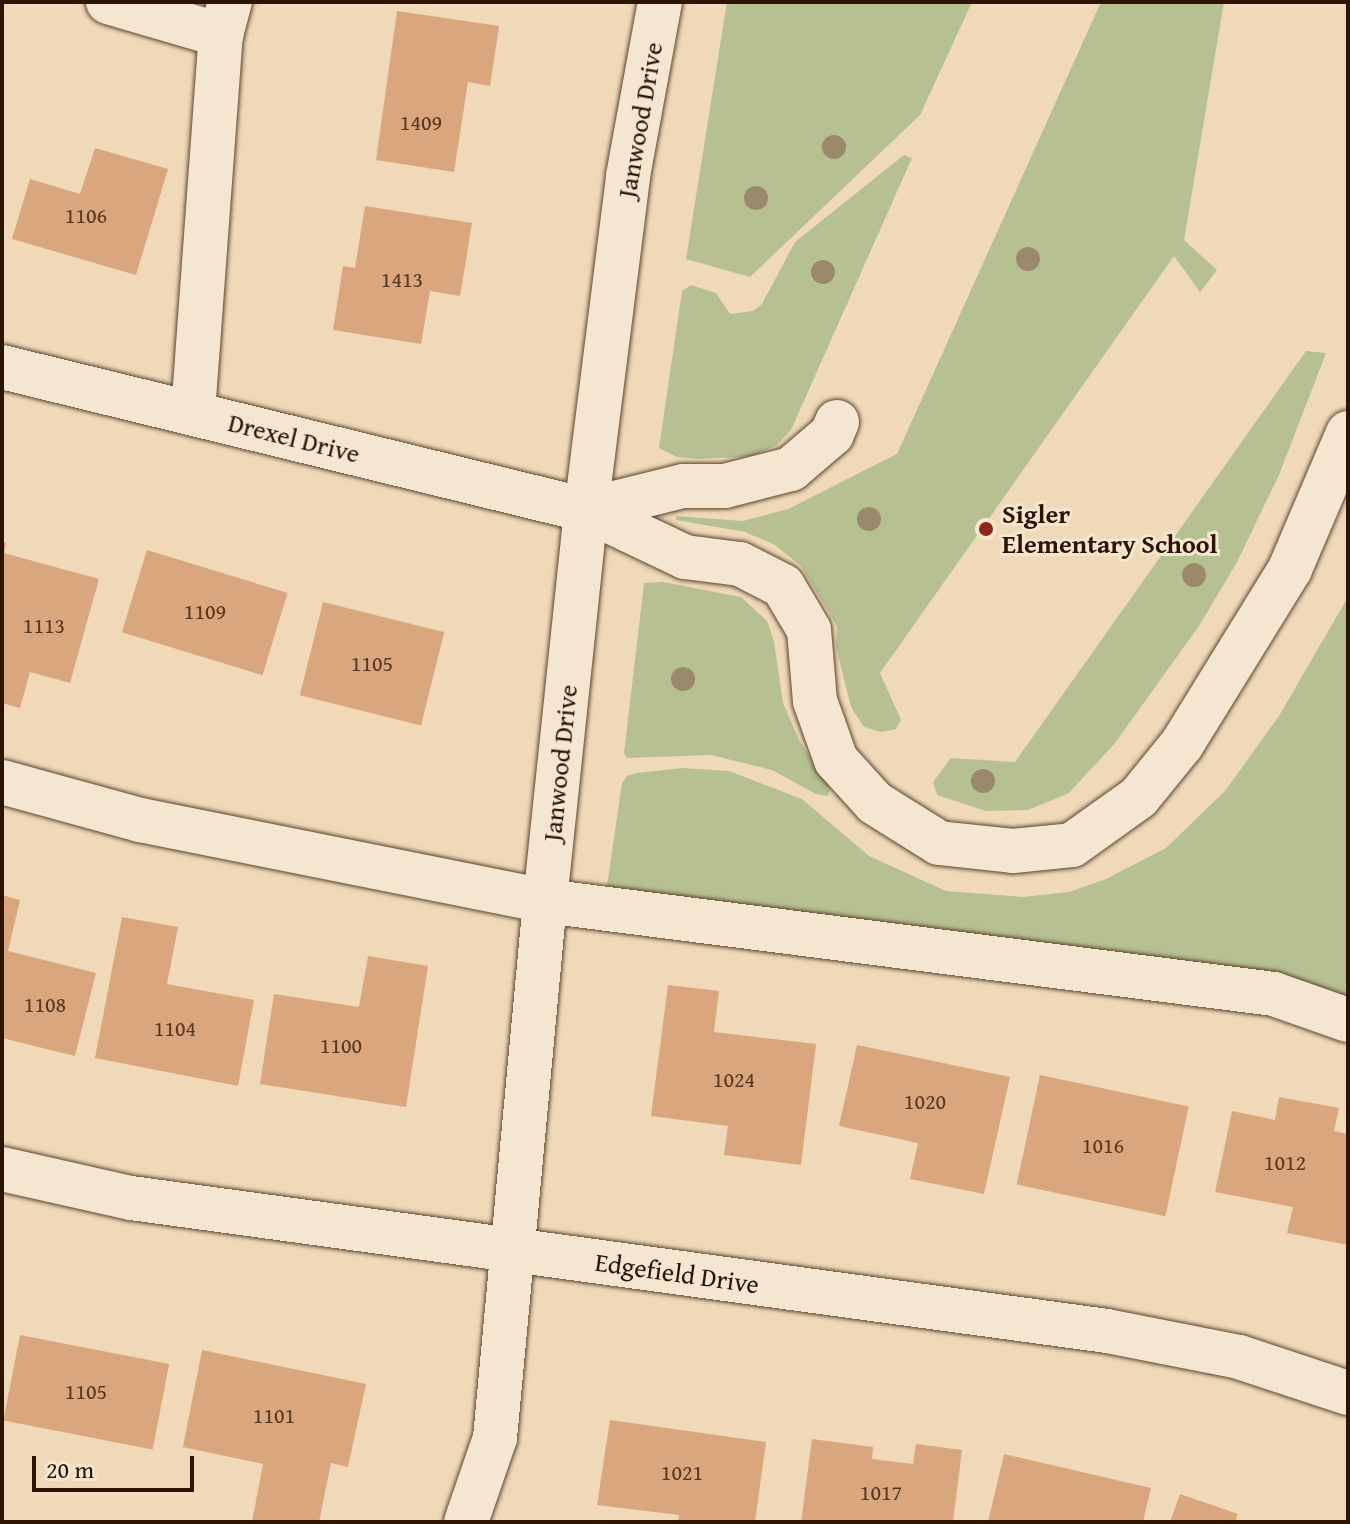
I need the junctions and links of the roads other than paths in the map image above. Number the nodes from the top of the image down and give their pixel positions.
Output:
1 (108, 2) edge
2 (660, 2) edge
3 (226, 19) edge
4 (2, 367) edge
5 (193, 413) junction
6 (837, 422) dead end
7 (1348, 433) edge
8 (586, 510) junction
9 (2, 782) edge
10 (545, 901) junction
11 (1348, 1020) edge
12 (2, 1169) edge
13 (513, 1251) junction
14 (1348, 1393) edge
15 (466, 1522) edge

1 - 3 street
2 - 8 street, Janwood Drive
3 - 5 street
4 - 5 street, Drexel Drive
5 - 8 street, Drexel Drive
6 - 8 street
7 - 8 street, Drexel Drive
8 - 10 street, Janwood Drive
9 - 10 street
10 - 11 street
10 - 13 street, Janwood Drive
12 - 13 street, Edgefield Drive
13 - 14 street, Edgefield Drive
13 - 15 street, Janwood Drive

